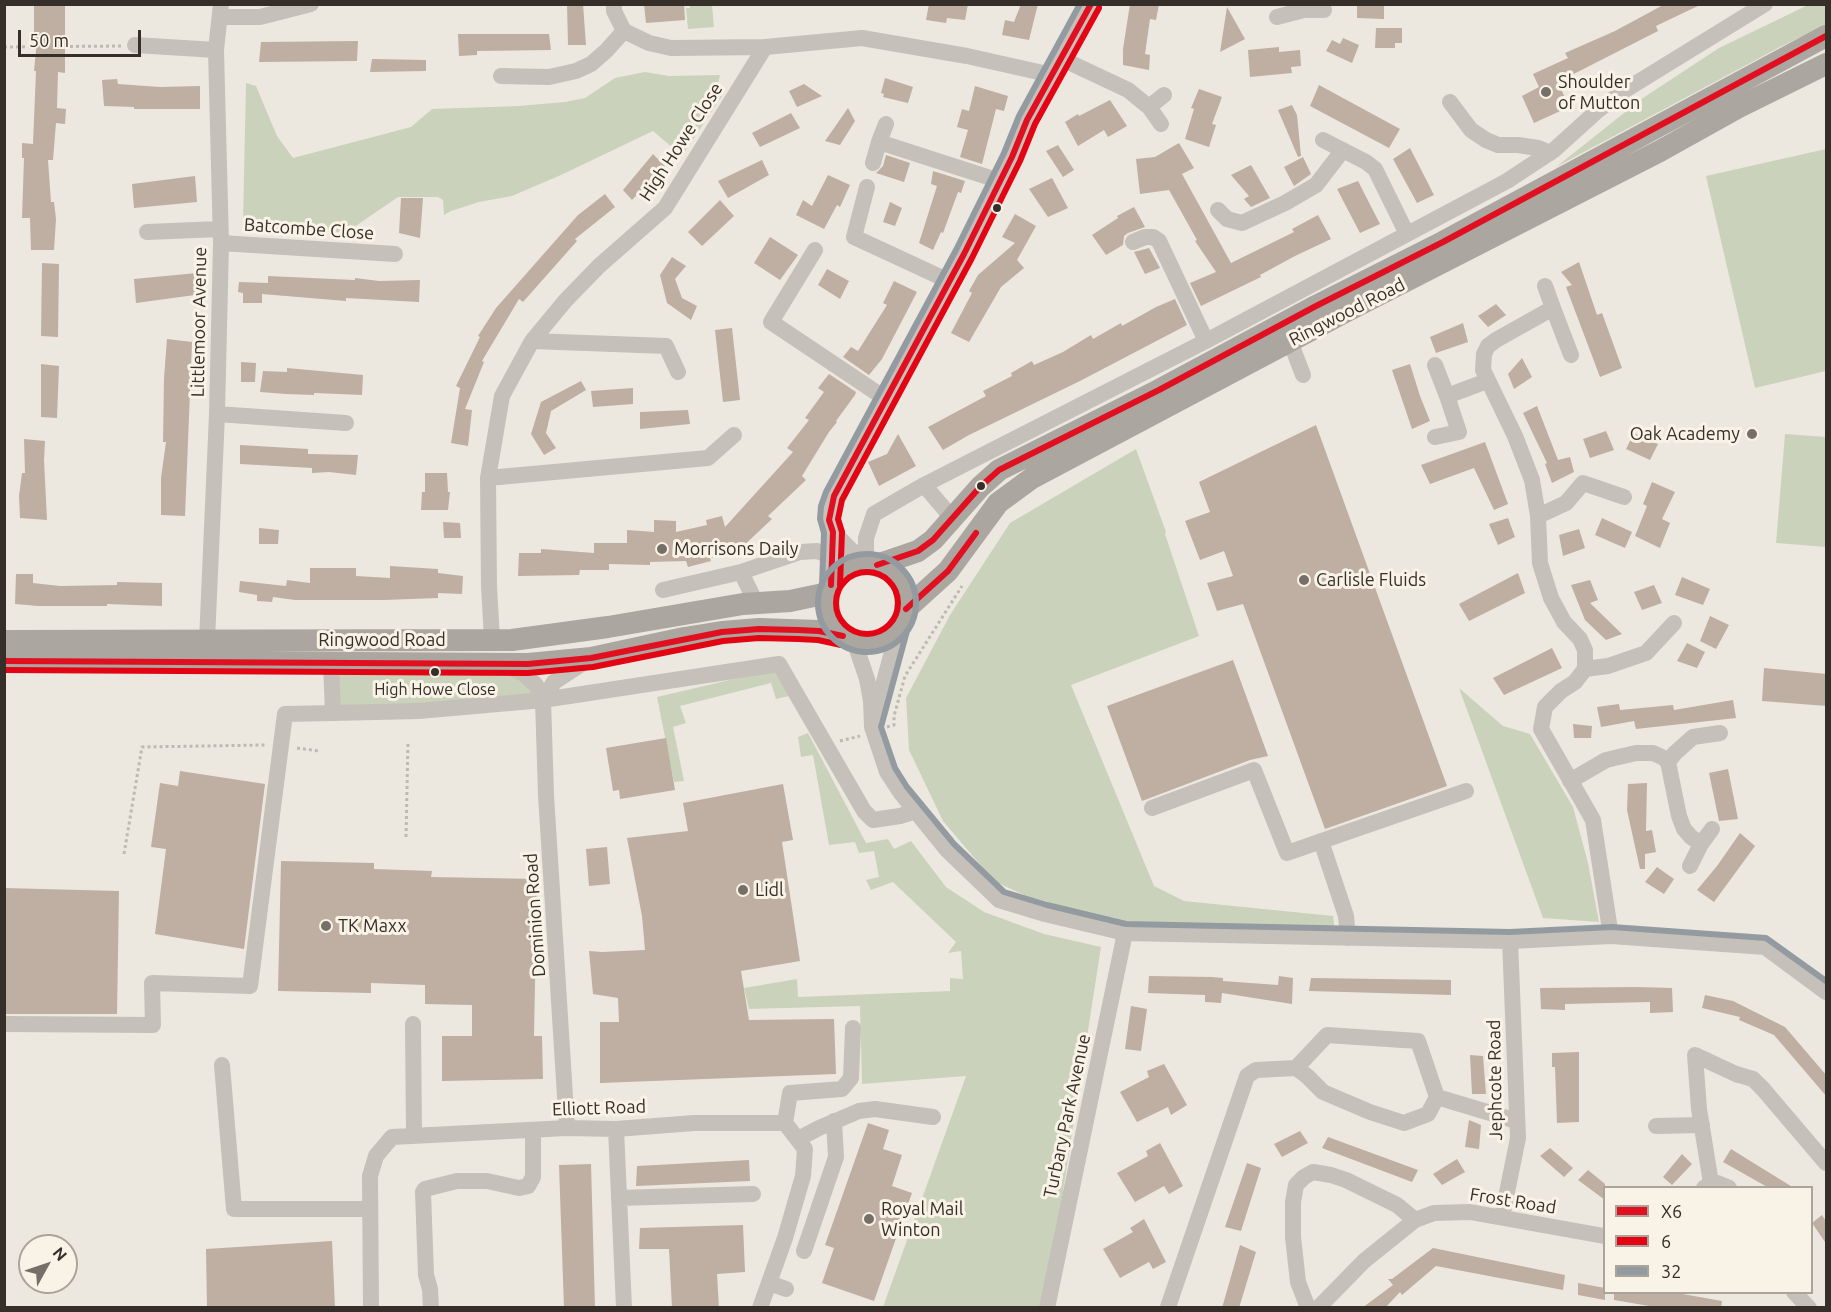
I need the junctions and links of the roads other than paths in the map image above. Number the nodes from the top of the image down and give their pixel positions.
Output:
1 (311, 4) edge
2 (614, 4) edge
3 (1090, 4) edge
4 (1765, 4) edge
5 (1305, 7) edge
6 (221, 10) edge
7 (1324, 10) dead end
8 (1277, 17) dead end
9 (624, 31) junction
10 (1827, 36) edge
11 (135, 45) road end
12 (765, 47) junction
13 (216, 50) junction
14 (1060, 58) junction
15 (1827, 64) edge
16 (1052, 75) junction
17 (501, 76) dead end
18 (1164, 95) dead end
19 (1450, 102) dead end
20 (1149, 107) junction
21 (886, 124) dead end
22 (1161, 124) dead end
23 (1323, 140) dead end
24 (879, 142) junction
25 (1343, 150) junction
26 (1550, 153) junction
27 (873, 163) dead end
28 (1000, 181) junction
29 (867, 187) dead end
30 (1218, 210) dead end
31 (147, 232) dead end
32 (1407, 234) junction
33 (220, 236) junction
34 (1133, 242) dead end
35 (815, 250) dead end
36 (395, 254) dead end
37 (949, 281) junction
38 (1545, 286) dead end
39 (1553, 308) junction
40 (532, 341) junction
41 (1206, 341) junction
42 (1290, 341) junction
43 (1571, 355) dead end
44 (1435, 365) dead end
45 (678, 372) dead end
46 (1303, 375) dead end
47 (1487, 381) junction
48 (1447, 396) junction
49 (886, 399) junction
50 (217, 414) junction
51 (346, 423) dead end
52 (735, 435) dead end
53 (1435, 437) dead end
54 (488, 477) junction
55 (924, 485) junction
56 (1624, 497) dead end
57 (1538, 516) junction
58 (953, 519) junction
59 (833, 532) junction
60 (833, 556) junction
61 (870, 562) junction
62 (741, 572) junction
63 (829, 589) junction
64 (663, 590) dead end
65 (756, 603) junction
66 (902, 619) junction
67 (1674, 623) dead end
68 (848, 638) junction
69 (492, 639) junction
70 (4, 641) edge
71 (207, 641) junction
72 (591, 658) junction
73 (4, 661) edge
74 (331, 664) junction
75 (504, 664) junction
76 (1585, 669) junction
77 (543, 700) junction
78 (333, 713) junction
79 (868, 730) junction
80 (1720, 734) dead end
81 (1668, 762) junction
82 (1570, 781) junction
83 (1466, 791) dead end
84 (1152, 808) dead end
85 (916, 811) junction
86 (1712, 829) dead end
87 (1321, 841) junction
88 (1701, 844) junction
89 (1690, 866) dead end
90 (1125, 933) junction
91 (1611, 936) junction
92 (1348, 938) junction
93 (1510, 941) junction
94 (1827, 992) edge
95 (4, 1024) edge
96 (413, 1024) dead end
97 (853, 1028) dead end
98 (222, 1065) dead end
99 (1296, 1068) junction
100 (1437, 1097) junction
101 (933, 1117) dead end
102 (834, 1121) junction
103 (1517, 1121) junction
104 (785, 1123) junction
105 (1702, 1125) junction
106 (1656, 1126) dead end
107 (567, 1128) junction
108 (616, 1129) junction
109 (532, 1130) junction
110 (414, 1136) junction
111 (798, 1139) junction
112 (1827, 1163) edge
113 (1708, 1185) edge
114 (1724, 1186) edge
115 (753, 1194) dead end
116 (619, 1198) junction
117 (370, 1209) junction
118 (1502, 1217) junction
119 (1415, 1220) junction
120 (1603, 1236) edge
121 (804, 1251) dead end
122 (769, 1283) junction
123 (786, 1289) dead end
124 (1795, 1294) edge
125 (1168, 1307) edge
126 (371, 1308) edge
127 (431, 1308) edge
128 (624, 1308) edge
129 (760, 1308) edge
130 (1047, 1308) edge
131 (1308, 1308) edge
132 (1318, 1308) edge
133 (1809, 1308) edge

1 - 6 street
2 - 9 street
3 - 14 street
4 - 26 street
5 - 7 street
5 - 8 street
6 - 13 street, Littlemoor Avenue
9 - 12 street
9 - 17 street
10 - 58 highway, Ringwood Road
11 - 13 street
12 - 16 street
12 - 40 street, High Howe Close
13 - 33 street, Littlemoor Avenue
14 - 16 street
14 - 20 street
15 - 42 highway, Ringwood Road
16 - 28 street
18 - 20 street
19 - 26 street
20 - 22 street
21 - 24 street
23 - 25 street
24 - 27 street
24 - 28 street
25 - 30 street
25 - 32 street
26 - 32 street
28 - 37 street
29 - 37 street
31 - 33 street, Batcombe Close
32 - 41 street
33 - 36 street, Batcombe Close
33 - 50 street, Littlemoor Avenue
34 - 41 street
35 - 49 street
37 - 49 street
38 - 39 street
39 - 43 street
39 - 47 street
40 - 45 street
40 - 54 street, High Howe Close
41 - 55 street
42 - 46 street
42 - 66 highway, Ringwood Road
44 - 48 street
47 - 48 street
47 - 57 street
48 - 53 street
49 - 59 street
50 - 51 street
50 - 71 street, Littlemoor Avenue
52 - 54 street
54 - 69 street, High Howe Close
55 - 58 street
55 - 61 street
56 - 57 street
57 - 76 street
58 - 61 highway, Ringwood Road
59 - 60 street
59 - 61 street
60 - 62 street
60 - 63 street
61 - 63 highway
61 - 66 highway
62 - 64 street
62 - 65 street
63 - 65 highway, Ringwood Road
63 - 68 highway
65 - 69 highway, Ringwood Road
66 - 68 highway
66 - 79 street
67 - 76 street
68 - 72 highway, Ringwood Road
68 - 79 street
69 - 71 highway, Ringwood Road
70 - 71 highway, Ringwood Road
72 - 75 highway, Ringwood Road
72 - 77 street
73 - 74 highway, Ringwood Road
74 - 75 highway, Ringwood Road
74 - 78 street
75 - 77 street
76 - 82 street
77 - 78 street
77 - 85 street
77 - 107 street, Dominion Road
78 - 95 street
79 - 85 street
80 - 81 street
81 - 82 street
81 - 88 street
82 - 91 street
83 - 87 street
84 - 87 street
85 - 90 street
86 - 88 street
87 - 92 street
88 - 89 street
90 - 92 street
90 - 130 street, Turbary Park Avenue
91 - 93 street
91 - 94 street
92 - 93 street
93 - 103 street, Jephcote Road
96 - 110 street
97 - 104 street
98 - 117 street
99 - 100 street
99 - 100 street
99 - 125 street
100 - 103 street
101 - 102 street
102 - 111 street
102 - 121 street
103 - 118 street, Jephcote Road
104 - 108 street, Elliott Road
104 - 111 street
105 - 106 street
105 - 112 street
105 - 113 street
107 - 108 street, Elliott Road
107 - 109 street, Elliott Road
108 - 116 street
109 - 110 street, Elliott Road
109 - 127 street
110 - 117 street, Elliott Road
111 - 122 street
113 - 114 street
115 - 116 street
116 - 128 street
117 - 126 street, Elliott Road
118 - 119 street, Frost Road
118 - 120 street, Frost Road
119 - 131 street
119 - 132 street, Frost Road
122 - 123 street
122 - 129 street
124 - 133 street

